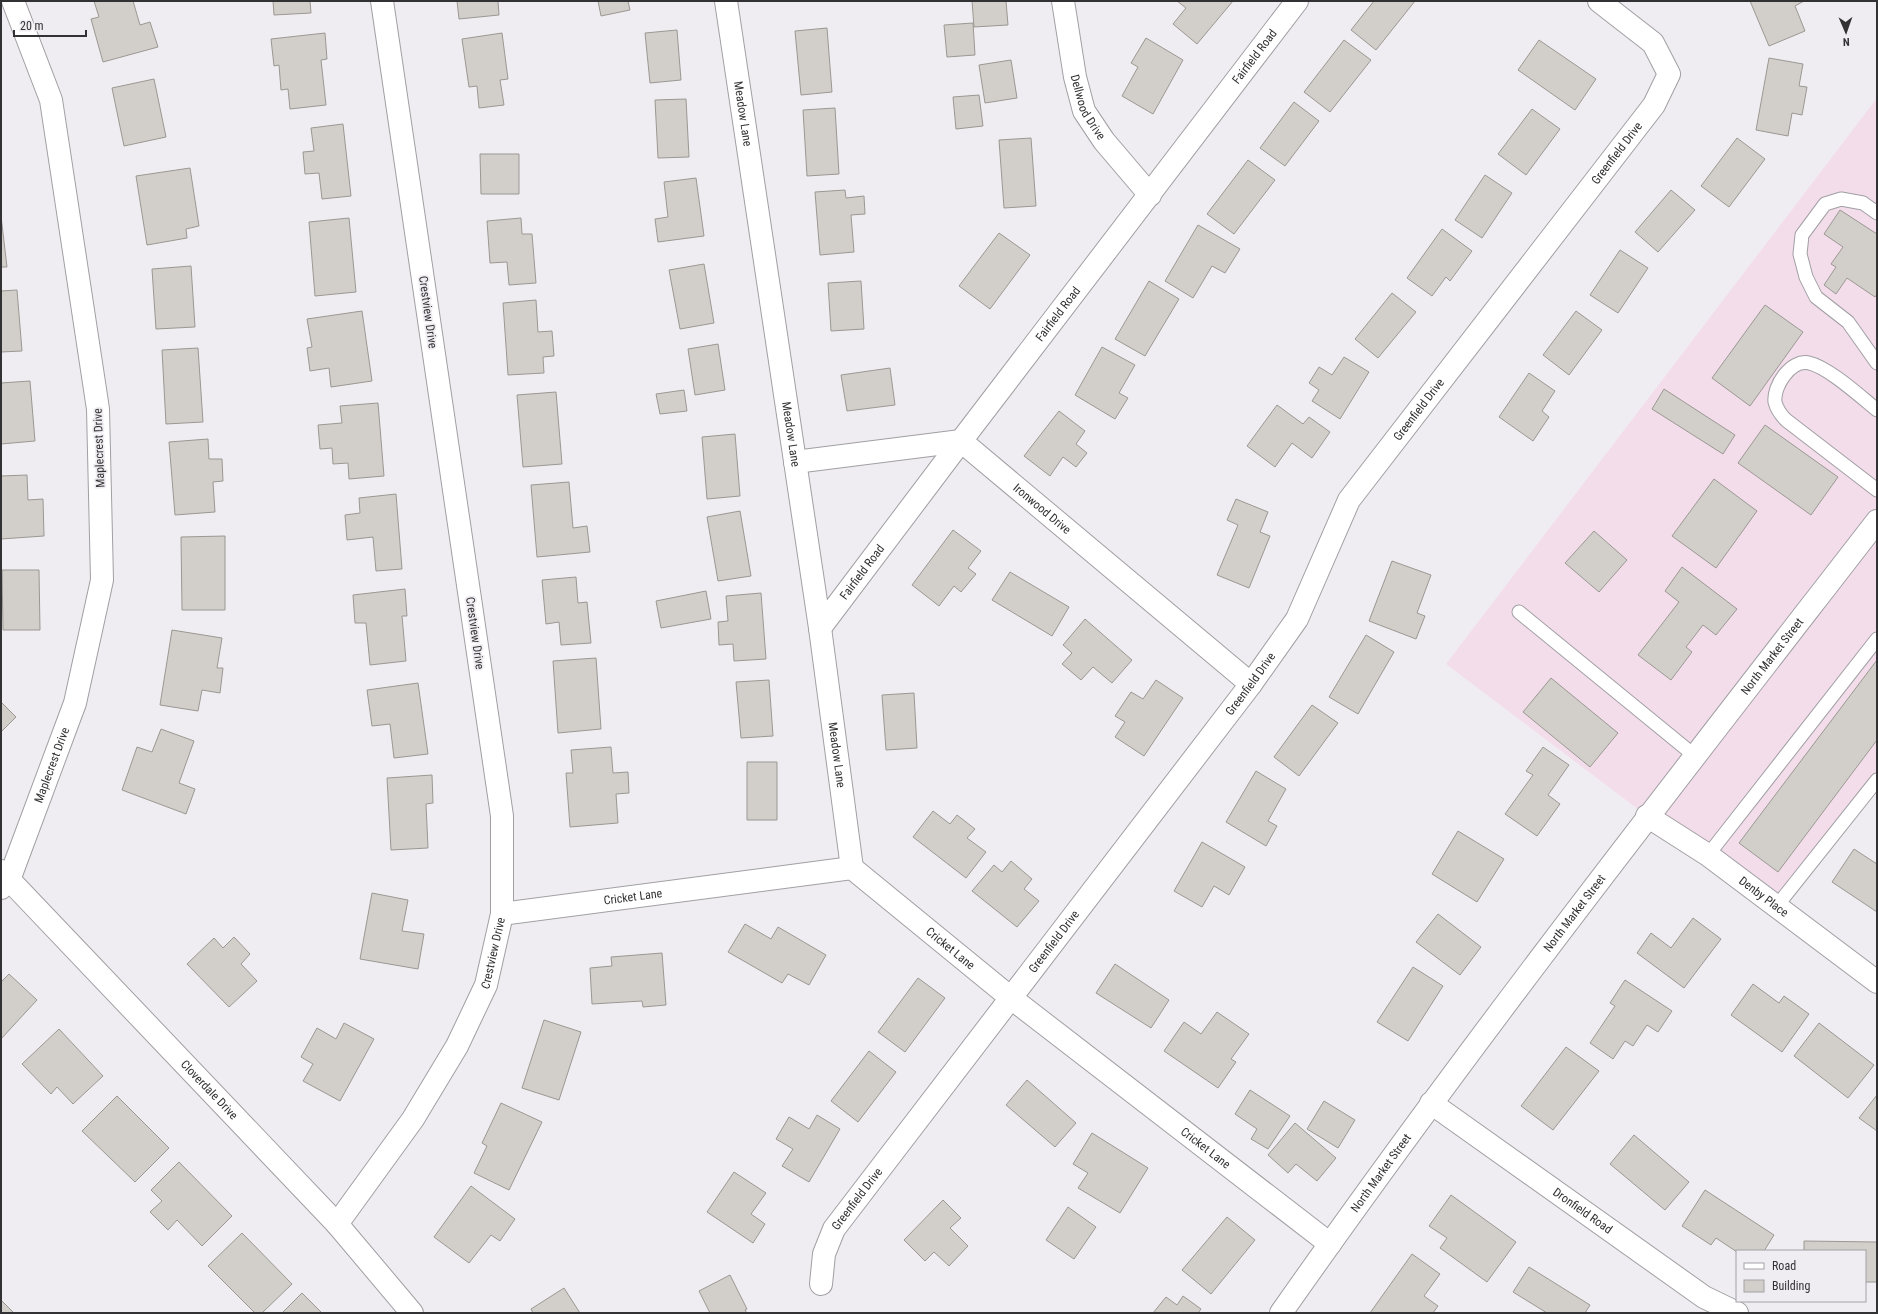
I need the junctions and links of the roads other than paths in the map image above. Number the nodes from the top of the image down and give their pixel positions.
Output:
1 (14, 1) edge
2 (382, 1) edge
3 (726, 1) edge
4 (1063, 1) edge
5 (1297, 1) edge
6 (1599, 1) edge
7 (1150, 195) junction
8 (1877, 213) edge
9 (1877, 363) edge
10 (1877, 410) edge
11 (960, 441) junction
12 (795, 462) junction
13 (1877, 490) edge
14 (1877, 521) edge
15 (1518, 612) dead end
16 (820, 628) junction
17 (1877, 639) edge
18 (1251, 684) junction
19 (1695, 756) junction
20 (1877, 780) edge
21 (1647, 816) junction
22 (1708, 855) junction
23 (852, 868) junction
24 (4, 880) edge
25 (1776, 907) junction
26 (502, 914) junction
27 (1877, 982) edge
28 (1011, 998) junction
29 (1431, 1103) junction
30 (337, 1224) junction
31 (1330, 1244) junction
32 (821, 1284) dead end
33 (412, 1313) edge
34 (1281, 1313) edge
35 (1737, 1313) edge

1 - 24 street, Maplecrest Drive
2 - 26 street, Crestview Drive
3 - 12 street, Meadow Lane
4 - 7 street, Dellwood Drive
5 - 7 street, Fairfield Road
6 - 18 street, Greenfield Drive
7 - 11 street, Fairfield Road
8 - 9 lane
10 - 13 lane
11 - 12 street
11 - 16 street, Fairfield Road
11 - 18 street, Ironwood Drive
12 - 16 street, Meadow Lane
14 - 19 street, North Market Street
15 - 19 lane
16 - 23 street, Meadow Lane
17 - 22 lane
18 - 28 street, Greenfield Drive
19 - 21 street, North Market Street
20 - 25 lane
21 - 22 street, Denby Place
21 - 29 street, North Market Street
22 - 25 street, Denby Place
23 - 26 street, Cricket Lane
23 - 28 street, Cricket Lane
24 - 30 street, Cloverdale Drive
25 - 27 street, Denby Place
26 - 30 street, Crestview Drive
28 - 31 street, Cricket Lane
28 - 32 street, Greenfield Drive
29 - 31 street, North Market Street
29 - 35 street, Dronfield Road
30 - 33 street, Cloverdale Drive
31 - 34 street, North Market Street

